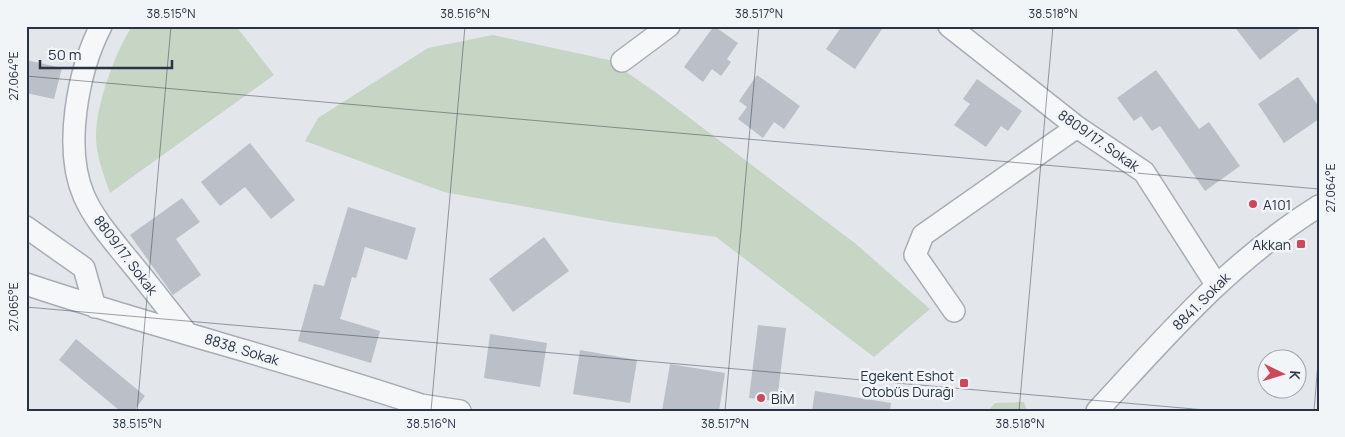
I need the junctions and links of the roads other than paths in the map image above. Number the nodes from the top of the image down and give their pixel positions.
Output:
1 (669, 26) edge
2 (949, 26) edge
3 (98, 27) edge
4 (622, 61) dead end
5 (1077, 127) junction
6 (1319, 206) edge
7 (26, 227) edge
8 (26, 284) edge
9 (1216, 284) junction
10 (95, 307) junction
11 (954, 310) dead end
12 (186, 332) junction
13 (460, 411) edge
14 (1097, 411) edge

1 - 4 street
2 - 5 street, 8809/17. Sokak
3 - 12 street, 8809/17. Sokak
5 - 9 street, 8809/17. Sokak
5 - 11 street
6 - 9 street, 8841. Sokak
7 - 10 street
8 - 10 street, 8838. Sokak
9 - 14 street, 8841. Sokak
10 - 12 street, 8838. Sokak
12 - 13 street, 8838. Sokak

